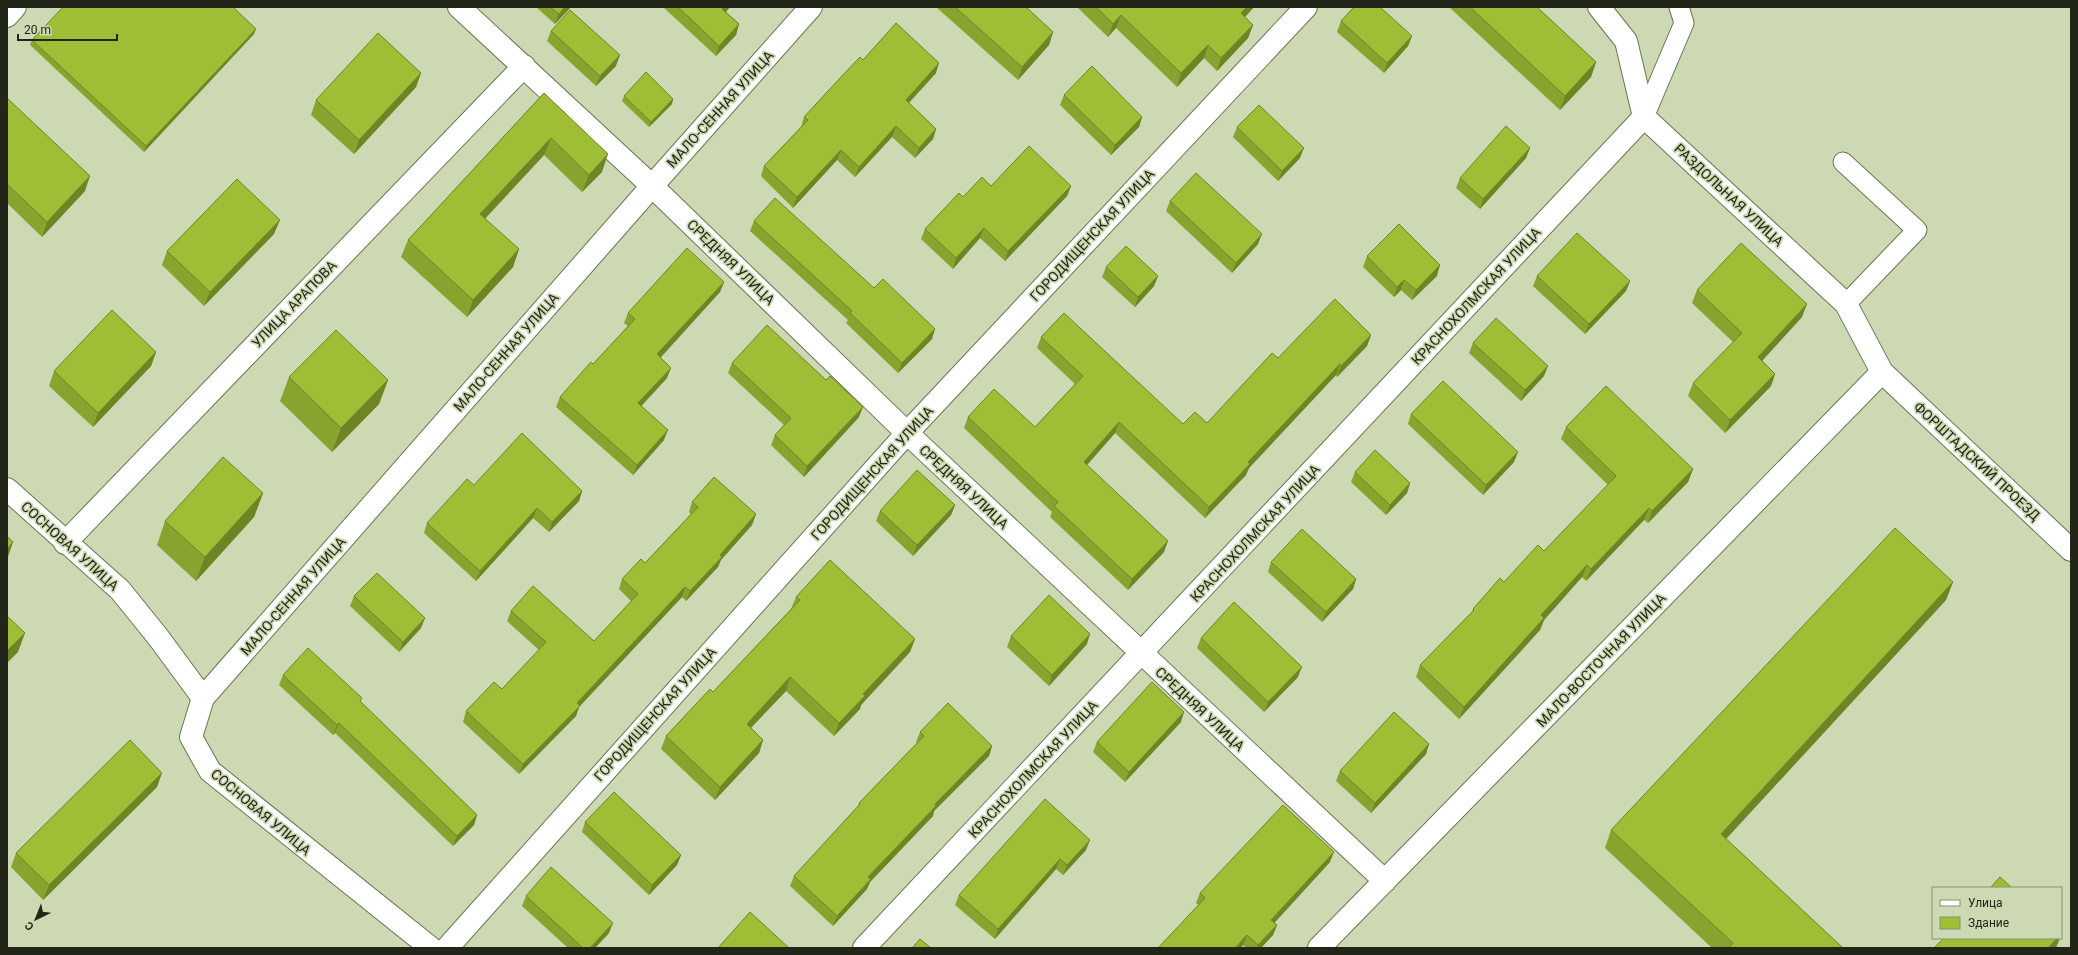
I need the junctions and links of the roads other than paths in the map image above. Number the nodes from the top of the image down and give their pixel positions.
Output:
1 (15, 7) edge
2 (459, 7) edge
3 (811, 7) edge
4 (1306, 7) edge
5 (1599, 7) edge
6 (1679, 7) edge
7 (7, 16) edge
8 (524, 66) junction
9 (1644, 117) junction
10 (1843, 162) dead end
11 (652, 186) junction
12 (1846, 304) junction
13 (1882, 372) junction
14 (907, 433) junction
15 (7, 489) edge
16 (65, 542) junction
17 (2071, 550) edge
18 (1141, 654) junction
19 (203, 698) junction
20 (1385, 882) junction
21 (431, 948) edge
22 (447, 948) edge
23 (864, 948) edge
24 (1318, 948) edge

1 - 7 street
2 - 8 street, СРЕДНЯЯ УЛИЦА
3 - 11 street, МАЛО-СЕННАЯ УЛИЦА
4 - 14 street, ГОРОДИЩЕНСКАЯ УЛИЦА
5 - 9 street
6 - 9 lane
8 - 11 street, СРЕДНЯЯ УЛИЦА
8 - 16 street, УЛИЦА АРАПОВА
9 - 12 street, РАЗДОЛЬНАЯ УЛИЦА
9 - 18 street, КРАСНОХОЛМСКАЯ УЛИЦА
10 - 12 lane
11 - 14 street, СРЕДНЯЯ УЛИЦА
11 - 19 street, МАЛО-СЕННАЯ УЛИЦА
12 - 13 street, РАЗДОЛЬНАЯ УЛИЦА
13 - 17 street, ФОРШТАДСКИЙ ПРОЕЗД
13 - 20 street, МАЛО-ВОСТОЧНАЯ УЛИЦА
14 - 18 street, СРЕДНЯЯ УЛИЦА
14 - 22 street, ГОРОДИЩЕНСКАЯ УЛИЦА
15 - 16 street, СОСНОВАЯ УЛИЦА
16 - 19 street, СОСНОВАЯ УЛИЦА
18 - 20 street, СРЕДНЯЯ УЛИЦА
18 - 23 street, КРАСНОХОЛМСКАЯ УЛИЦА
19 - 21 street, СОСНОВАЯ УЛИЦА
20 - 24 street, МАЛО-ВОСТОЧНАЯ УЛИЦА

